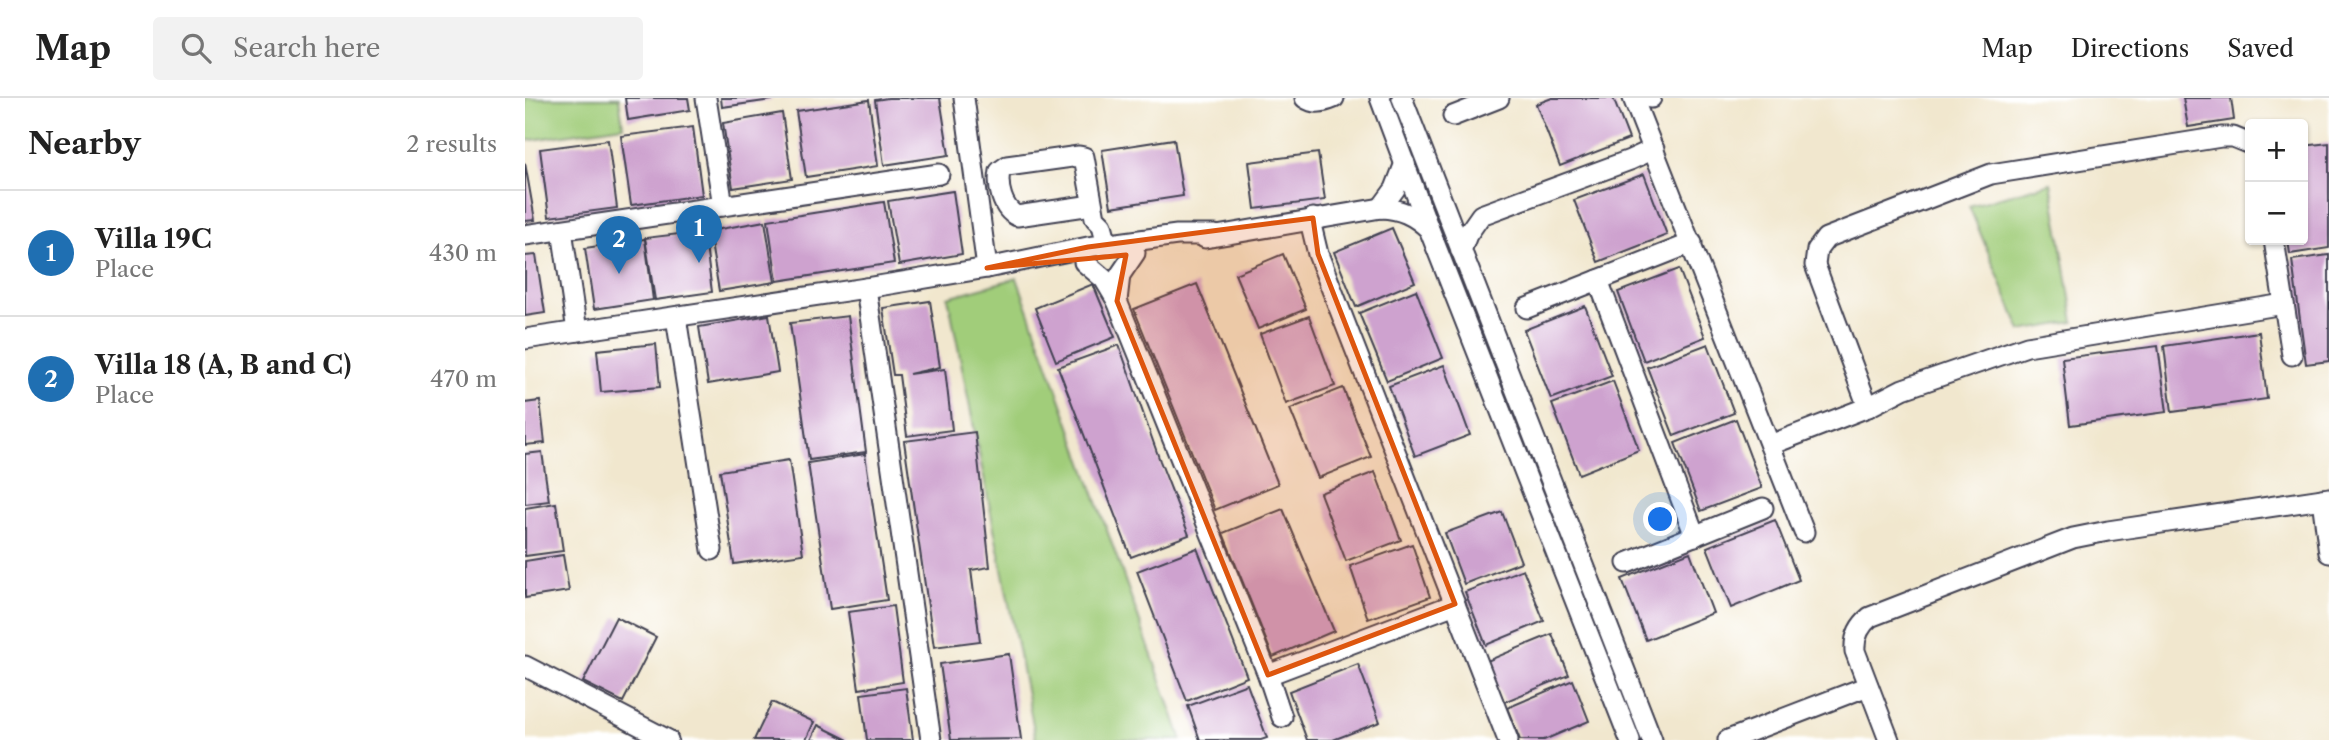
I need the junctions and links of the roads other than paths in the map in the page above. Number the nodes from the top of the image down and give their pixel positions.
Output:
1 (706, 98) edge
2 (964, 98) edge
3 (1380, 98) edge
4 (1402, 98) edge
5 (1499, 98) edge
6 (1633, 98) edge
7 (1453, 116) dead end
8 (2245, 142) edge
9 (1654, 149) junction
10 (1405, 163) junction
11 (939, 174) dead end
12 (1441, 199) junction
13 (723, 206) junction
14 (1381, 208) junction
15 (1093, 211) junction
16 (1481, 215) junction
17 (1313, 218) junction
18 (1429, 229) junction
19 (562, 230) junction
20 (1215, 234) junction
21 (525, 235) edge
22 (1692, 243) junction
23 (2275, 245) edge
24 (1093, 251) junction
25 (1461, 251) junction
26 (1135, 253) junction
27 (987, 268) junction
28 (1598, 280) junction
29 (866, 288) junction
30 (1117, 301) junction
31 (2284, 304) junction
32 (1527, 308) dead end
33 (676, 317) junction
34 (577, 331) junction
35 (525, 339) edge
36 (2292, 355) dead end
37 (1868, 407) junction
38 (1770, 445) junction
39 (2325, 499) edge
40 (1763, 508) dead end
41 (1804, 532) dead end
42 (1695, 536) junction
43 (712, 550) dead end
44 (2329, 553) edge
45 (1627, 564) dead end
46 (1455, 604) junction
47 (525, 666) edge
48 (1268, 674) junction
49 (1868, 686) junction
50 (1282, 717) dead end
51 (1775, 732) edge
52 (668, 740) edge
53 (931, 740) edge
54 (1508, 740) edge
55 (1630, 740) edge
56 (1652, 740) edge
57 (1728, 740) edge
58 (1889, 740) edge

1 - 13 street
2 - 27 street
3 - 10 street
4 - 12 street
5 - 7 street
6 - 9 street
8 - 37 street
9 - 16 street
9 - 22 street
10 - 14 street
10 - 18 street
11 - 13 street
12 - 16 street
12 - 25 street
13 - 19 street
14 - 17 street
14 - 18 street
15 - 15 street
15 - 24 street
16 - 25 street
17 - 20 street
17 - 46 street
18 - 55 street
19 - 21 street
19 - 34 street
20 - 24 street
20 - 26 street
22 - 28 street
22 - 38 street
23 - 31 street
24 - 26 street
24 - 27 street
24 - 30 street
25 - 56 street
26 - 30 street
27 - 29 street
28 - 32 street
28 - 42 street
29 - 33 street
29 - 53 street
30 - 48 street
31 - 36 street
31 - 37 street
33 - 34 street
33 - 43 street
34 - 35 street
37 - 38 street
38 - 41 street
39 - 44 street
39 - 49 street
40 - 42 street
42 - 45 street
46 - 48 street
46 - 54 street
47 - 52 street
48 - 50 street
49 - 51 street
49 - 58 street
51 - 57 street

